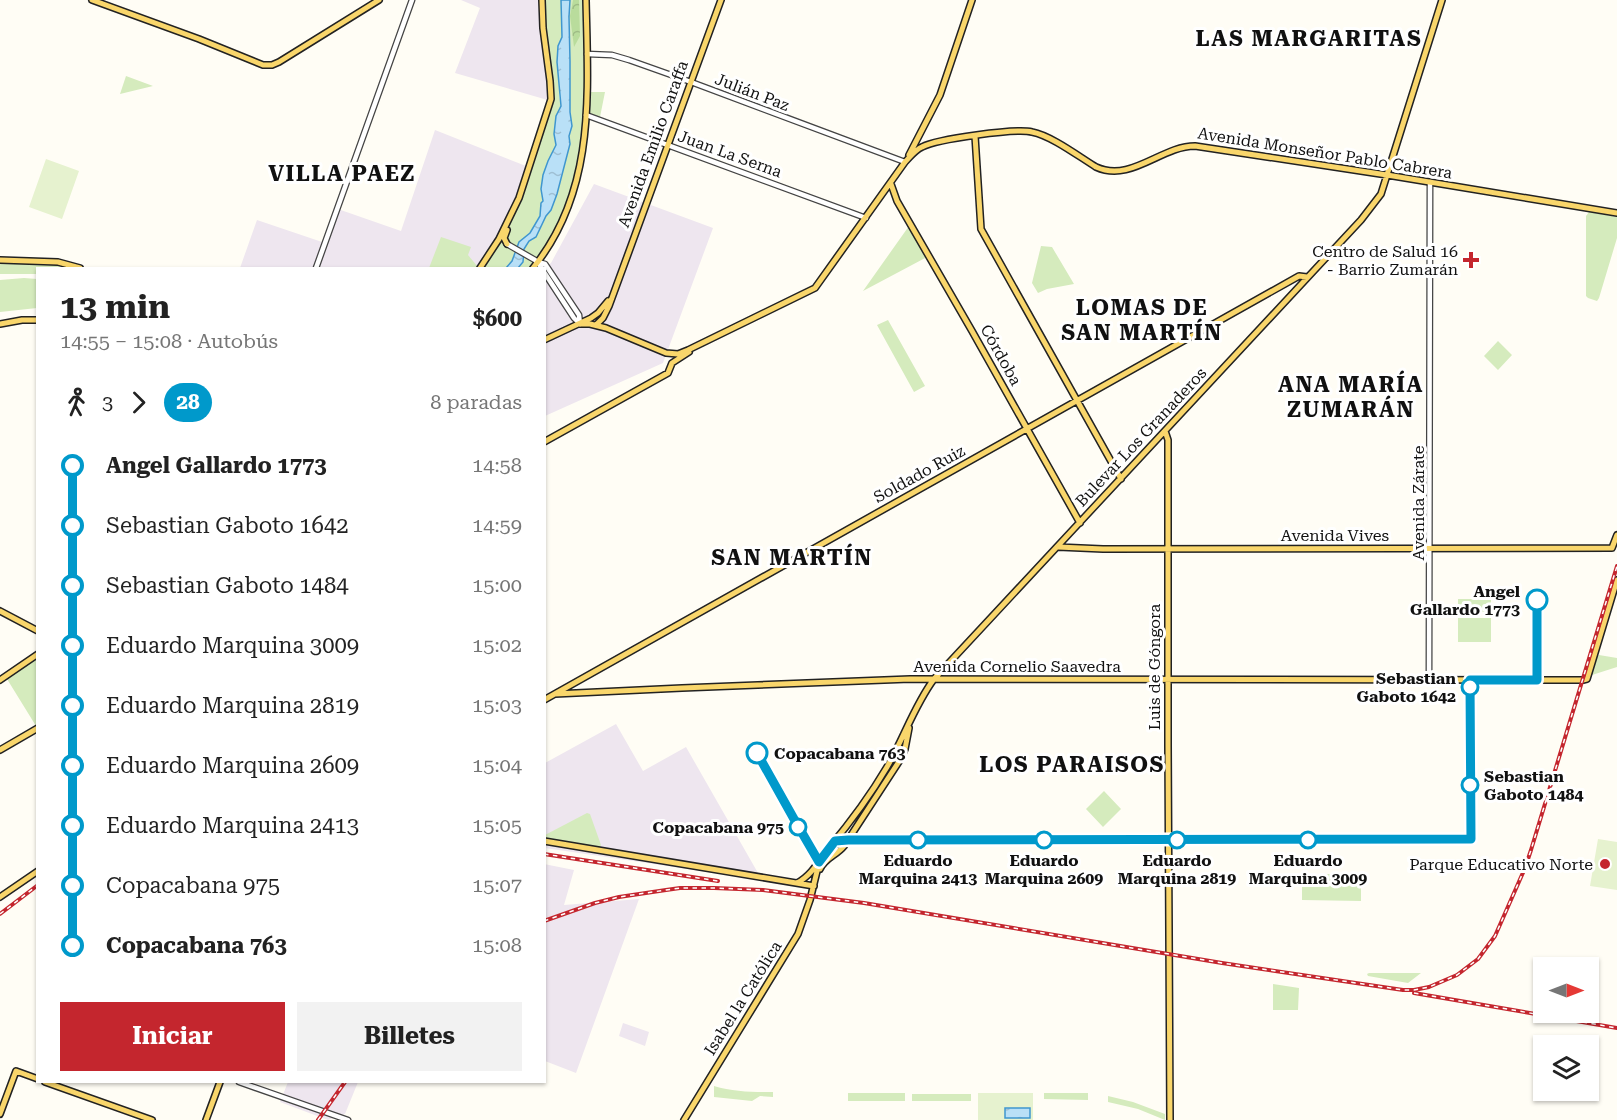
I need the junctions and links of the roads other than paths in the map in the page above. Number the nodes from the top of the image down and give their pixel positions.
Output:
1 (92, 0) edge
2 (379, 0) edge
3 (412, 0) edge
4 (542, 0) edge
5 (586, 0) edge
6 (721, 0) edge
7 (972, 0) edge
8 (1442, 0) edge
9 (587, 54) junction
10 (691, 82) junction
11 (586, 115) junction
12 (975, 136) junction
13 (916, 140) junction
14 (668, 144) junction
15 (923, 146) junction
16 (531, 159) junction
17 (905, 162) junction
18 (1387, 175) junction
19 (1430, 182) junction
20 (891, 184) junction
21 (886, 191) junction
22 (897, 201) junction
23 (1617, 213) edge
24 (866, 218) junction
25 (506, 243) junction
26 (0, 260) edge
27 (536, 261) junction
28 (77, 267) edge
29 (316, 267) edge
30 (483, 267) edge
31 (483, 267) edge
32 (533, 267) edge
33 (541, 267) edge
34 (546, 275) edge
35 (1307, 277) junction
36 (611, 297) junction
37 (603, 318) junction
38 (36, 320) edge
39 (0, 324) edge
40 (580, 324) junction
41 (596, 325) junction
42 (606, 328) junction
43 (546, 339) edge
44 (696, 346) junction
45 (1077, 402) junction
46 (1027, 429) junction
47 (1165, 431) junction
48 (546, 441) edge
49 (1121, 479) junction
50 (1080, 523) junction
51 (1617, 535) edge
52 (1058, 547) junction
53 (1429, 548) junction
54 (1168, 549) junction
55 (1617, 580) edge
56 (0, 611) edge
57 (36, 631) edge
58 (36, 655) edge
59 (934, 679) junction
60 (0, 680) edge
61 (1168, 680) junction
62 (1430, 680) junction
63 (555, 694) junction
64 (546, 699) edge
65 (910, 720) junction
66 (36, 729) edge
67 (0, 750) edge
68 (546, 841) edge
69 (819, 862) junction
70 (36, 871) edge
71 (797, 883) junction
72 (814, 886) junction
73 (0, 897) edge
74 (36, 1078) edge
75 (48, 1083) edge
76 (220, 1083) edge
77 (242, 1083) edge
78 (0, 1114) edge
79 (152, 1120) edge
80 (206, 1120) edge
81 (348, 1120) edge
82 (684, 1120) edge
83 (1170, 1120) edge

1 - 2 main road
3 - 29 street
4 - 16 main road
5 - 9 main road
6 - 10 main road, Avenida Emilio Caraffa
7 - 13 main road
8 - 18 main road, Bulevar Los Granaderos
9 - 10 street, Julián Paz
9 - 11 main road
10 - 14 main road, Avenida Emilio Caraffa
10 - 17 street, Julián Paz
11 - 14 street, Juan La Serna
11 - 27 main road
12 - 15 main road, Avenida Monseñor Pablo Cabrera
12 - 18 main road, Avenida Monseñor Pablo Cabrera
12 - 45 main road
13 - 15 main road
13 - 17 main road
14 - 24 street, Juan La Serna
14 - 36 main road, Avenida Emilio Caraffa
15 - 17 main road, Avenida Monseñor Pablo Cabrera
16 - 25 main road
16 - 30 main road
17 - 20 main road, Avenida Monseñor Pablo Cabrera
18 - 19 main road, Avenida Monseñor Pablo Cabrera
18 - 35 main road, Bulevar Los Granaderos
19 - 23 main road, Avenida Monseñor Pablo Cabrera
19 - 53 street, Avenida Zárate
20 - 21 main road, Avenida Monseñor Pablo Cabrera
20 - 22 main road, Córdoba
21 - 22 main road, Córdoba
21 - 24 main road, Avenida Monseñor Pablo Cabrera
22 - 46 main road, Córdoba
24 - 44 main road, Avenida Monseñor Pablo Cabrera
25 - 27 street
25 - 31 main road
26 - 28 main road
27 - 32 main road
27 - 33 street
27 - 40 street
34 - 40 street
35 - 45 main road, Soldado Ruiz
35 - 47 main road, Bulevar Los Granaderos
36 - 37 main road, Avenida Emilio Caraffa
36 - 40 main road, Avenida Emilio Caraffa
37 - 41 main road, Avenida Emilio Caraffa
37 - 42 main road
38 - 39 main road
40 - 41 main road, Avenida Monseñor Pablo Cabrera
40 - 43 main road
41 - 42 main road, Avenida Monseñor Pablo Cabrera
42 - 44 main road, Avenida Monseñor Pablo Cabrera
44 - 48 main road
45 - 46 main road, Soldado Ruiz
45 - 49 main road
46 - 50 main road, Córdoba
46 - 63 main road, Soldado Ruiz
47 - 49 main road, Bulevar Los Granaderos
47 - 54 main road, Luis de Góngora
49 - 50 main road, Bulevar Los Granaderos
50 - 52 main road, Bulevar Los Granaderos
51 - 53 main road, Avenida Vives
52 - 54 main road, Avenida Vives
52 - 59 main road, Bulevar Los Granaderos
53 - 54 main road, Avenida Vives
53 - 62 street, Avenida Zárate
54 - 61 main road, Luis de Góngora
55 - 62 main road, Avenida Cornelio Saavedra
56 - 57 main road
58 - 60 main road
59 - 61 main road, Avenida Cornelio Saavedra
59 - 63 main road, Avenida Cornelio Saavedra
59 - 65 main road, Bulevar Los Granaderos
61 - 62 main road, Avenida Cornelio Saavedra
61 - 83 main road, Luis de Góngora
63 - 64 main road, Soldado Ruiz
65 - 69 main road, Bulevar Los Granaderos
65 - 72 main road, Bulevar Los Granaderos
66 - 67 main road
68 - 71 main road
69 - 71 main road, Bulevar Los Granaderos
69 - 72 main road, Bulevar Los Granaderos
70 - 73 main road
71 - 72 main road
72 - 82 main road, Isabel la Católica
74 - 78 main road
75 - 79 main road
76 - 80 main road
77 - 81 street

